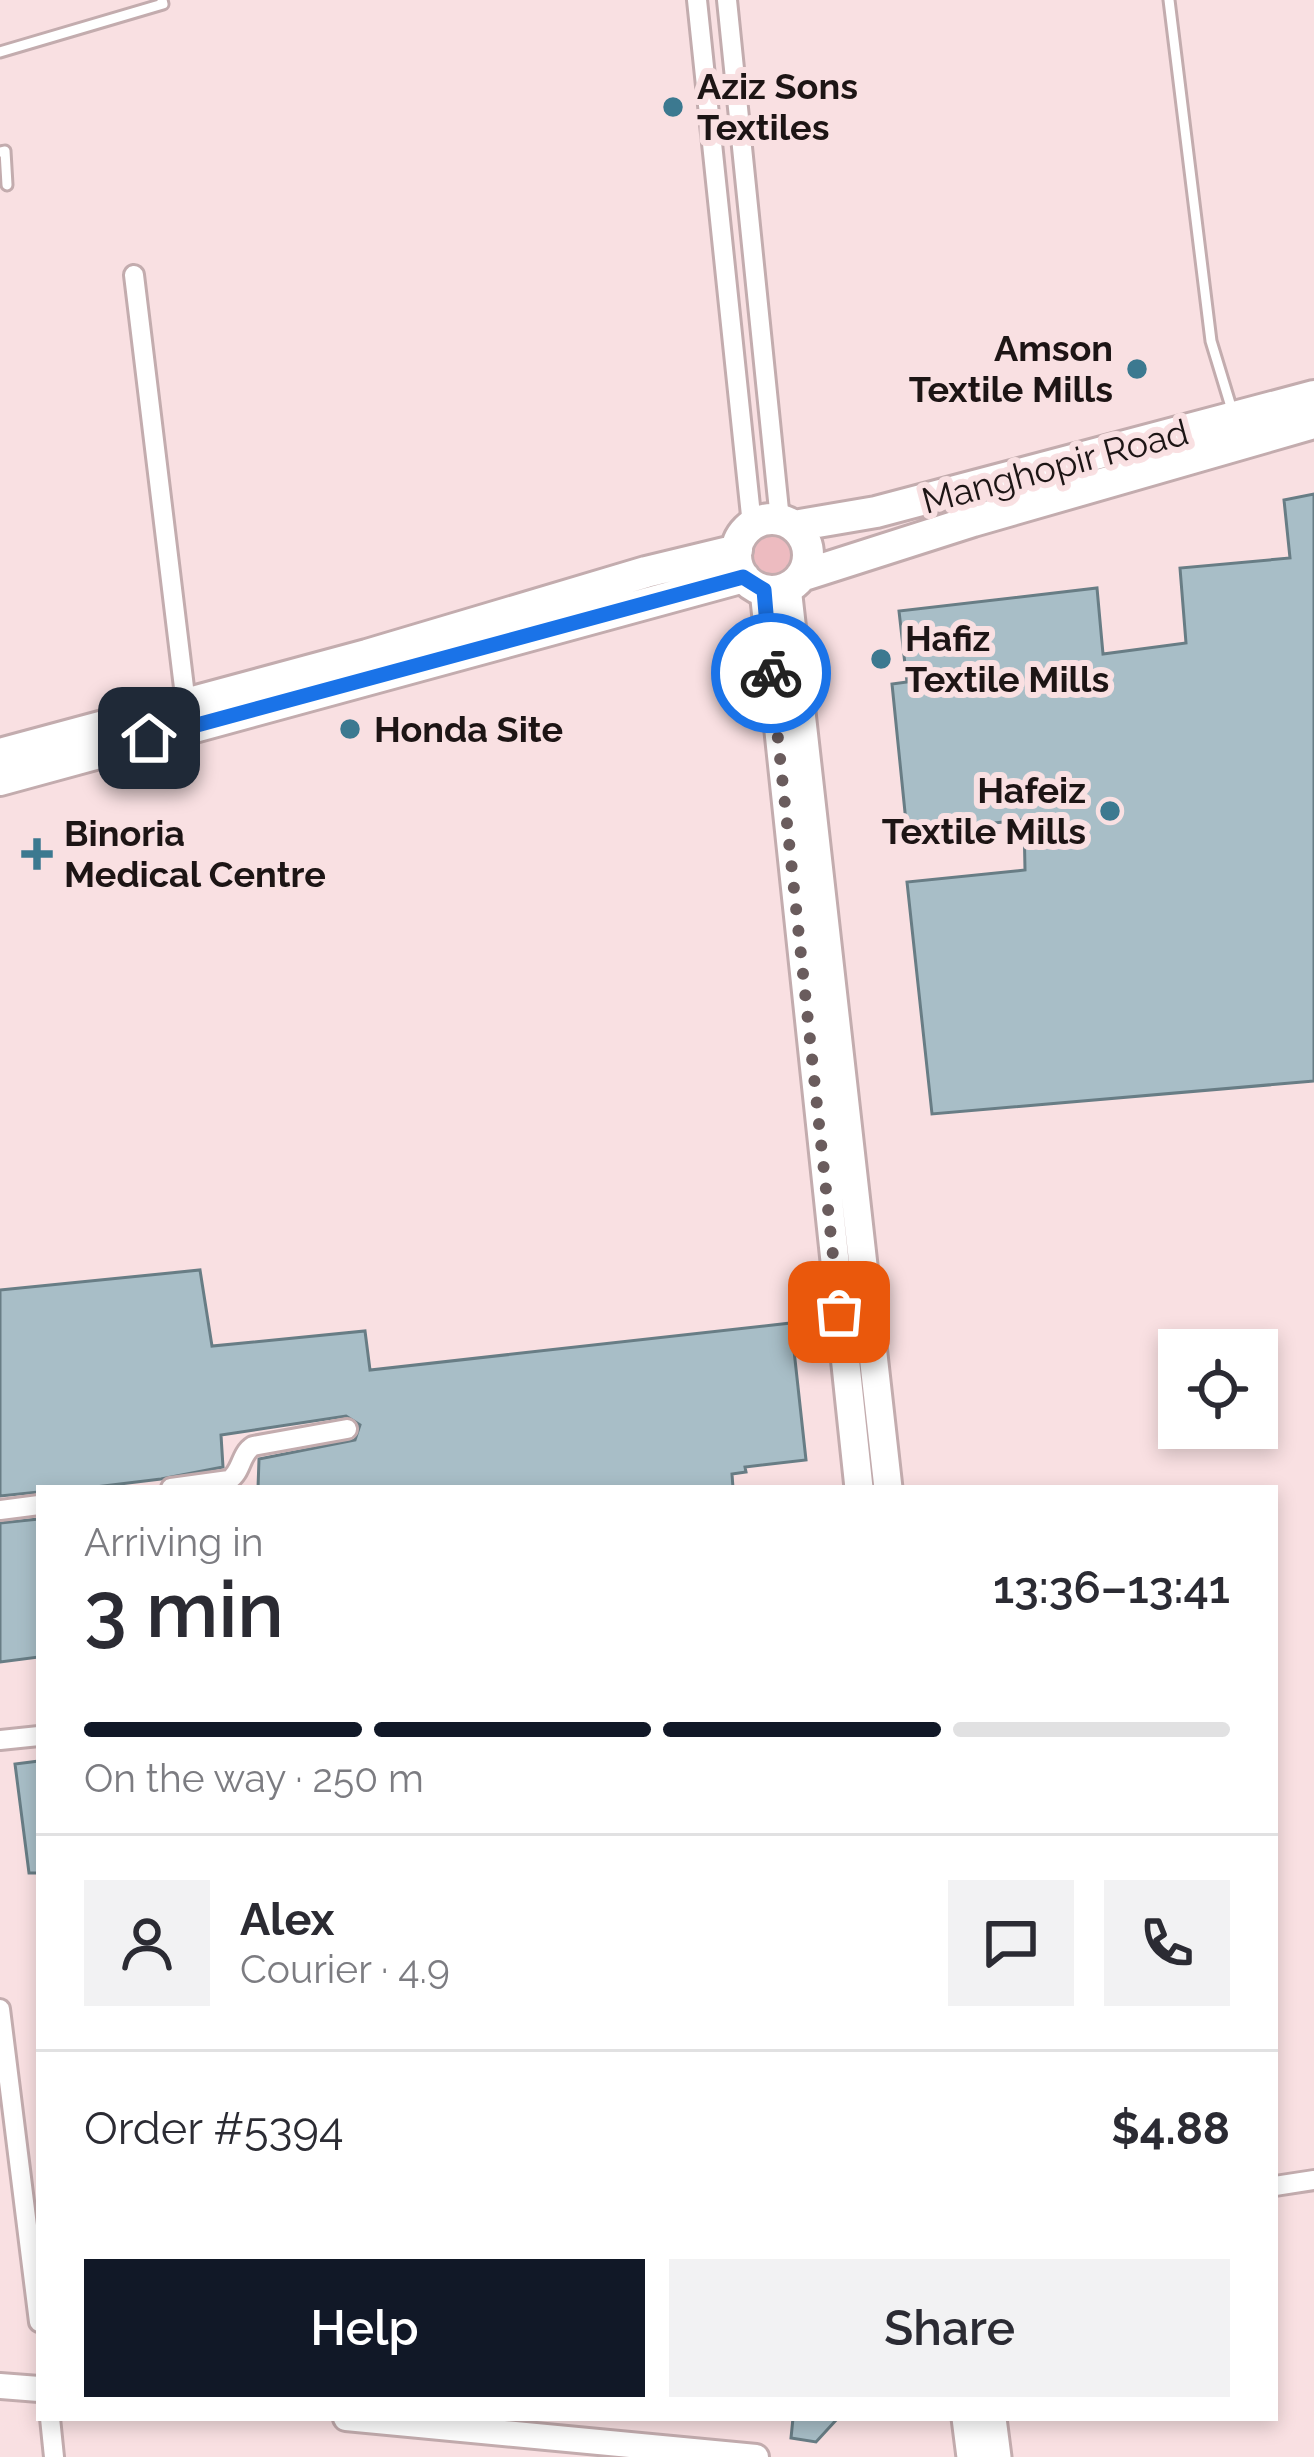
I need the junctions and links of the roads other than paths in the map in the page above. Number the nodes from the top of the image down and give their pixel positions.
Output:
1 (162, 0) edge
2 (697, 0) edge
3 (727, 0) edge
4 (1169, 0) edge
5 (0, 52) edge
6 (0, 152) edge
7 (7, 184) dead end
8 (134, 275) dead end
9 (1314, 396) edge
10 (1314, 423) edge
11 (1238, 431) junction
12 (863, 515) junction
13 (770, 556) junction
14 (870, 556) junction
15 (186, 704) junction
16 (0, 754) edge
17 (0, 780) edge
18 (856, 1177) junction
19 (825, 1180) junction
20 (347, 1429) dead end
21 (193, 1485) edge
22 (859, 1485) edge
23 (888, 1485) edge
24 (36, 1505) edge
25 (0, 1510) edge
26 (36, 1736) edge
27 (0, 1740) edge
28 (0, 2009) edge
29 (1314, 2180) edge
30 (1278, 2186) edge
31 (36, 2298) edge
32 (0, 2386) edge
33 (36, 2389) edge
34 (50, 2421) edge
35 (378, 2421) edge
36 (966, 2421) edge
37 (992, 2421) edge
38 (54, 2457) edge
39 (756, 2457) edge
40 (971, 2457) edge
41 (997, 2457) edge

1 - 5 lane
2 - 13 street
3 - 13 street
4 - 11 lane
6 - 7 lane
8 - 15 street
9 - 11 main road, Manghopir Road
10 - 11 main road, Manghopir Road
11 - 12 main road, Manghopir Road
11 - 14 main road, Manghopir Road
12 - 13 main road, Manghopir Road
12 - 14 main road
13 - 14 main road, Manghopir Road
13 - 15 main road
13 - 17 main road, Manghopir Road
13 - 18 main road
13 - 19 main road
15 - 16 main road
18 - 19 main road
18 - 23 main road
19 - 22 main road
20 - 21 street
24 - 25 street
26 - 27 street
28 - 31 street
29 - 30 street
32 - 33 street
34 - 38 street
35 - 39 street
36 - 40 main road
37 - 41 main road

